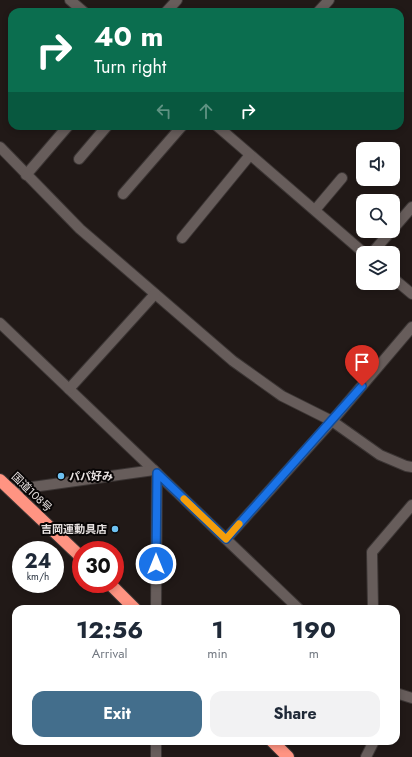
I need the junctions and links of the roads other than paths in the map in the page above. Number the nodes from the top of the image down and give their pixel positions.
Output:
1 (70, 0) edge
2 (177, 0) edge
3 (329, 0) edge
4 (79, 8) edge
5 (170, 8) edge
6 (322, 8) edge
7 (65, 130) edge
8 (104, 130) edge
9 (179, 130) edge
10 (223, 130) edge
11 (0, 147) edge
12 (250, 155) junction
13 (79, 158) dead end
14 (26, 175) junction
15 (342, 178) dead end
16 (123, 194) dead end
17 (412, 207) edge
18 (315, 210) junction
19 (400, 221) edge
20 (182, 238) dead end
21 (385, 238) edge
22 (356, 246) edge
23 (378, 246) edge
24 (400, 284) edge
25 (155, 294) junction
26 (412, 294) edge
27 (0, 323) edge
28 (412, 327) edge
29 (69, 389) junction
30 (332, 420) junction
31 (412, 467) edge
32 (155, 472) junction
33 (0, 480) edge
34 (11, 490) junction
35 (412, 505) edge
36 (226, 539) junction
37 (72, 548) edge
38 (119, 593) edge
39 (132, 605) edge
40 (156, 605) edge
41 (295, 605) edge
42 (373, 605) edge
43 (400, 694) edge
44 (412, 698) edge
45 (156, 745) edge
46 (276, 745) edge
47 (372, 745) edge
48 (156, 757) edge
49 (288, 757) edge
50 (366, 757) edge

1 - 4 street
2 - 5 street
3 - 6 street
7 - 14 street
8 - 13 street
9 - 16 street
10 - 12 street
11 - 14 street
12 - 18 street
12 - 20 street
14 - 25 street
15 - 18 street
17 - 19 street
18 - 22 street
21 - 23 street
24 - 26 street
25 - 29 street
25 - 30 street
27 - 29 street
28 - 30 street
29 - 32 street
30 - 31 street
30 - 36 street
32 - 34 street
32 - 36 street
32 - 40 street
33 - 34 highway, 国道108号
34 - 37 highway, 国道108号
35 - 42 street
36 - 41 street
38 - 39 highway
43 - 44 street
45 - 48 street
46 - 49 highway
47 - 50 street

